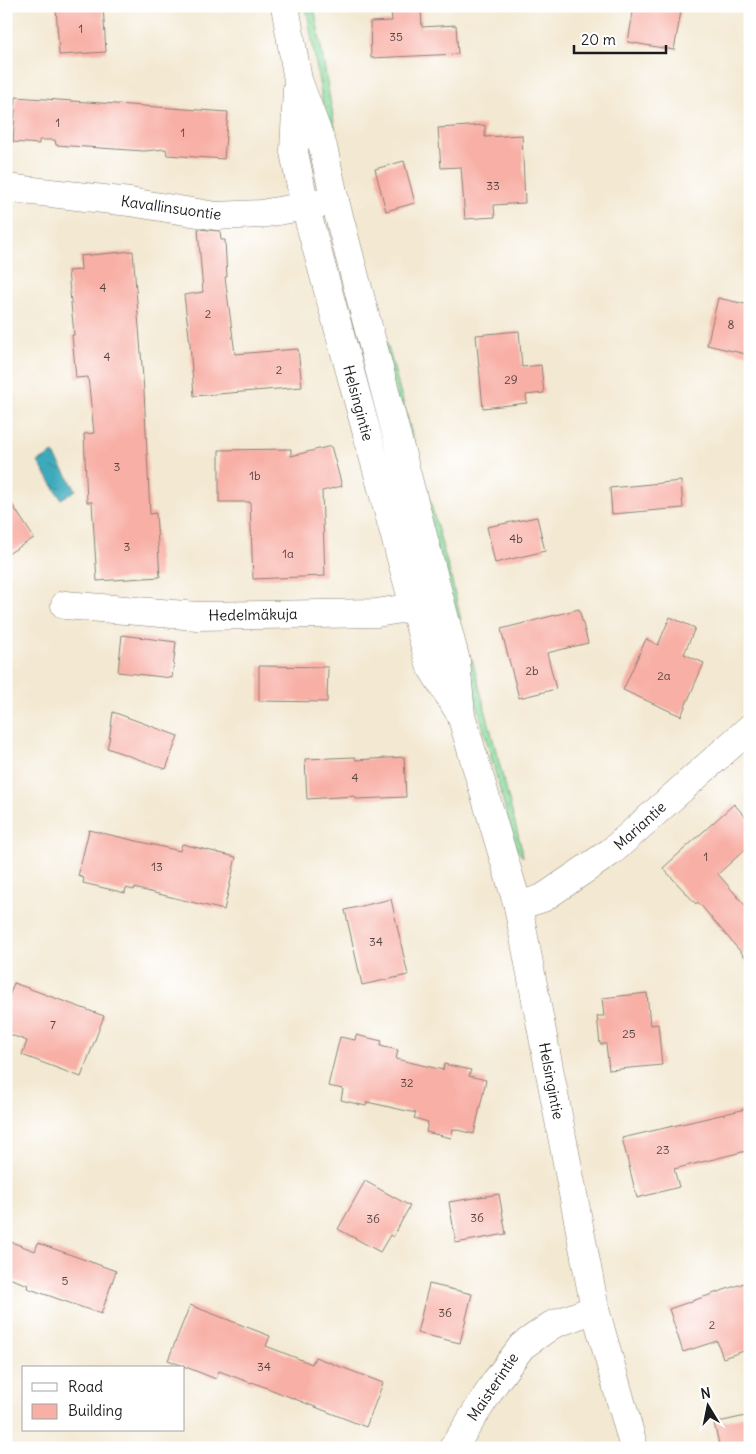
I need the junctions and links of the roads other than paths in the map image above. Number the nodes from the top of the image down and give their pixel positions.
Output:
1 (285, 6) edge
2 (298, 80) junction
3 (6, 188) edge
4 (335, 201) junction
5 (305, 206) junction
6 (441, 602) junction
7 (65, 605) dead end
8 (414, 607) junction
9 (461, 715) junction
10 (750, 728) edge
11 (518, 906) junction
12 (595, 1309) junction
13 (453, 1448) edge
14 (634, 1448) edge

1 - 2 main road, Helsingintie
2 - 4 main road, Helsingintie
2 - 5 main road, Helsingintie
3 - 5 main road, Kavallinsuontie
4 - 5 main road, Kavallinsuontie
4 - 6 main road, Helsingintie
5 - 8 main road, Helsingintie
6 - 8 main road, Hedelmäkuja
6 - 9 main road, Helsingintie
7 - 8 main road, Hedelmäkuja
8 - 9 main road, Helsingintie
9 - 11 main road, Helsingintie
10 - 11 main road, Mariantie
11 - 12 main road, Helsingintie
12 - 13 main road, Maisterintie
12 - 14 main road, Helsingintie

